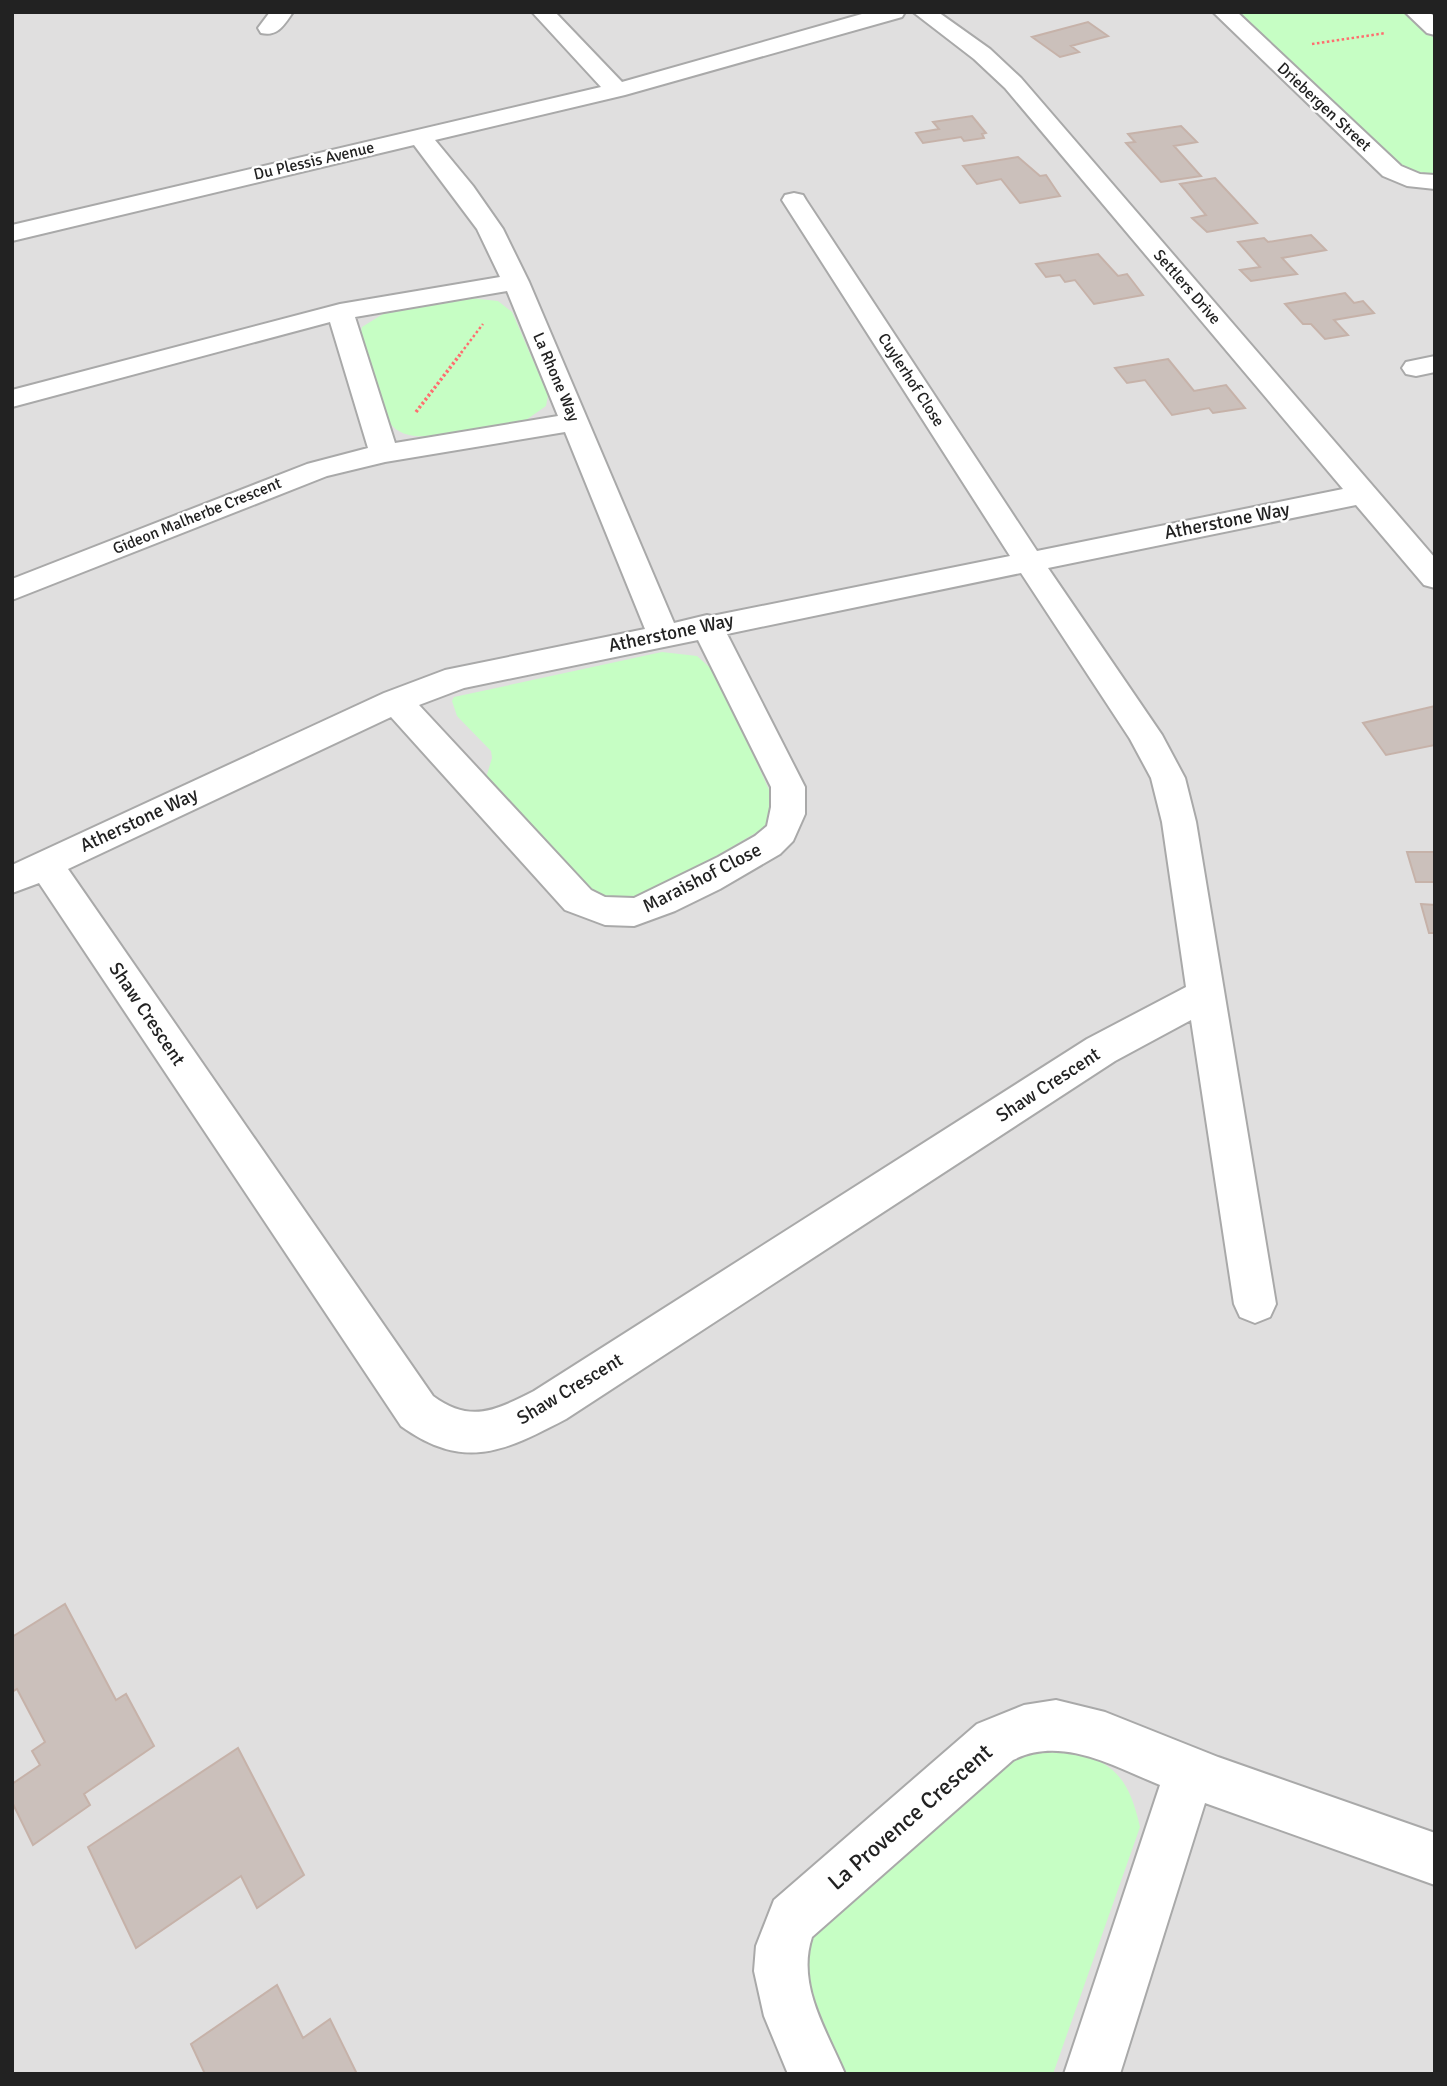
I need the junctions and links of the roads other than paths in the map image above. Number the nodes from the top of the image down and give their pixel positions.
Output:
1 (542, 12) edge
2 (894, 12) edge
3 (924, 12) edge
4 (1224, 12) edge
5 (617, 90) junction
6 (420, 136) junction
7 (1435, 182) edge
8 (794, 200) dead end
9 (12, 233) edge
10 (516, 282) junction
11 (340, 312) junction
12 (12, 399) edge
13 (576, 422) junction
14 (384, 453) junction
15 (1364, 494) junction
16 (1028, 561) junction
17 (1435, 578) edge
18 (12, 590) edge
19 (706, 625) junction
20 (663, 634) junction
21 (396, 701) junction
22 (28, 872) edge
23 (1205, 995) junction
24 (1255, 1304) dead end
25 (1190, 1772) junction
26 (1435, 1860) edge
27 (817, 2074) edge
28 (1092, 2074) edge

1 - 5 street
2 - 5 street, Du Plessis Avenue
3 - 15 street, Settlers Drive
4 - 7 street, Driebergen Street
5 - 6 street, Du Plessis Avenue
6 - 9 street, Du Plessis Avenue
6 - 10 street, La Rhone Way
8 - 16 street, Cuylerhof Close
10 - 11 street
10 - 13 street, La Rhone Way
11 - 12 street
11 - 14 street
13 - 14 street, Gideon Malherbe Crescent
13 - 20 street, La Rhone Way
14 - 18 street, Gideon Malherbe Crescent
15 - 16 street, Atherstone Way
15 - 17 street, Settlers Drive
16 - 19 street, Atherstone Way
16 - 23 street
19 - 20 street, Atherstone Way
19 - 21 street, Maraishof Close
20 - 21 street, Atherstone Way
21 - 22 street, Atherstone Way
22 - 23 street, Shaw Crescent
23 - 24 street
25 - 26 street, La Provence Crescent
25 - 27 street, La Provence Crescent
25 - 28 street

